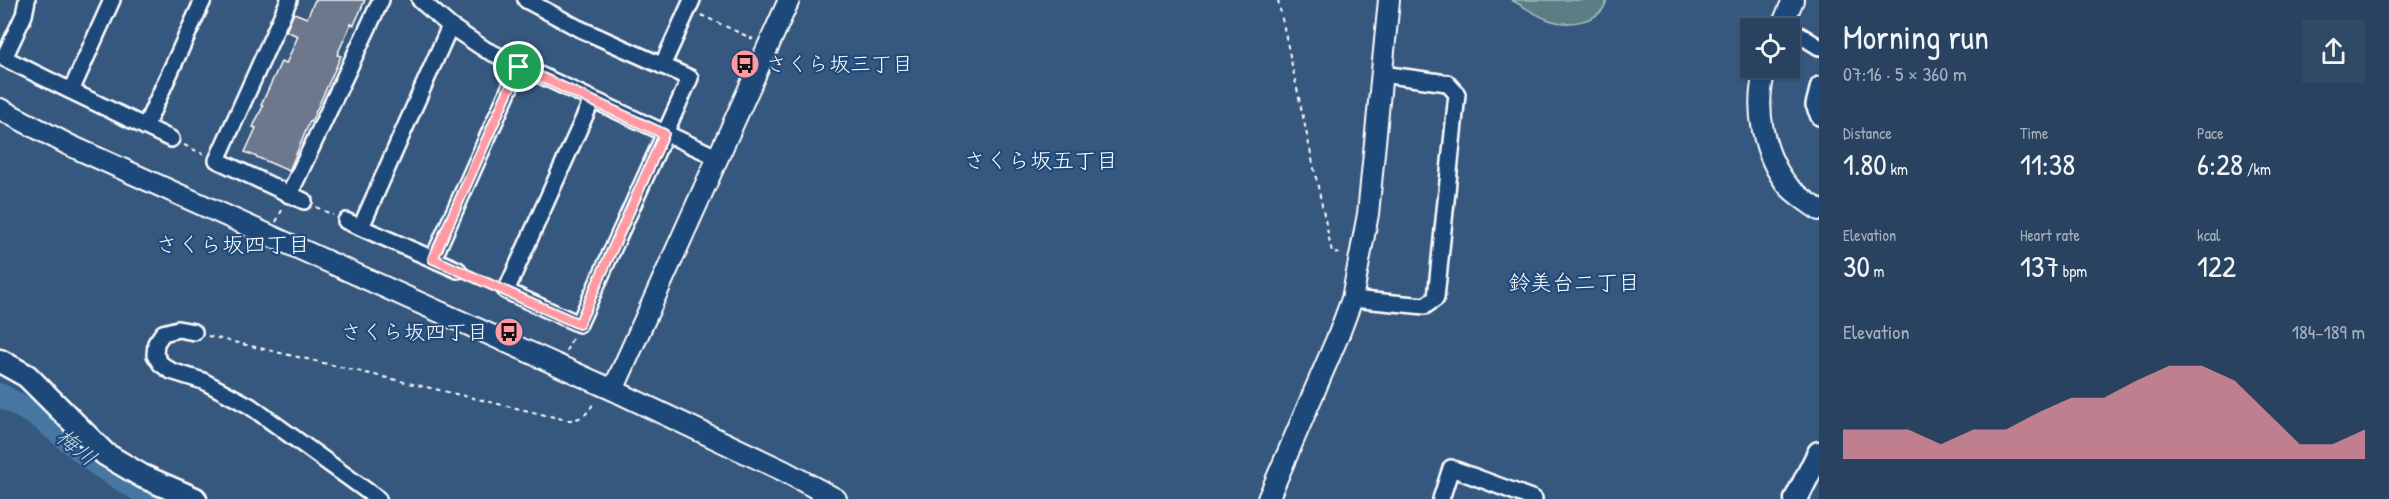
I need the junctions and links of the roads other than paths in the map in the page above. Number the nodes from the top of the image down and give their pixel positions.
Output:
1 (27, 0) edge
2 (112, 0) edge
3 (203, 0) edge
4 (289, 0) edge
5 (381, 0) edge
6 (420, 0) edge
7 (526, 0) edge
8 (789, 0) edge
9 (1389, 0) edge
10 (1793, 0) edge
11 (688, 3) edge
12 (1788, 18) edge
13 (450, 26) junction
14 (1800, 36) edge
15 (1819, 47) edge
16 (662, 66) junction
17 (519, 67) junction
18 (1382, 74) junction
19 (1764, 78) edge
20 (1819, 86) edge
21 (70, 91) junction
22 (592, 100) junction
23 (0, 109) edge
24 (1819, 117) edge
25 (145, 127) junction
26 (664, 134) junction
27 (171, 139) road end
28 (719, 158) junction
29 (1819, 210) edge
30 (346, 221) road end
31 (361, 227) junction
32 (433, 259) junction
33 (458, 270) road end
34 (1352, 299) junction
35 (194, 332) road end
36 (0, 362) edge
37 (607, 387) junction
38 (1819, 453) edge
39 (1527, 498) edge
40 (195, 499) edge
41 (378, 499) edge
42 (836, 499) edge
43 (1268, 499) edge
44 (1440, 499) edge
45 (1796, 499) edge

1 - 21 street
2 - 21 street
3 - 25 street
4 - 5 street
6 - 13 street
7 - 16 street
8 - 28 street
9 - 18 street
10 - 12 street
11 - 16 street
13 - 17 street
13 - 31 street
14 - 15 street
16 - 26 street
17 - 22 street
17 - 32 street
18 - 34 street
18 - 34 street
19 - 29 street
20 - 24 street
21 - 25 street
22 - 26 street
22 - 26 street
23 - 37 street
25 - 27 street
26 - 28 street
28 - 37 street
30 - 31 street
31 - 32 street
32 - 33 street
34 - 43 street
35 - 41 street
36 - 40 main road
37 - 42 street
38 - 45 main road
39 - 44 street

